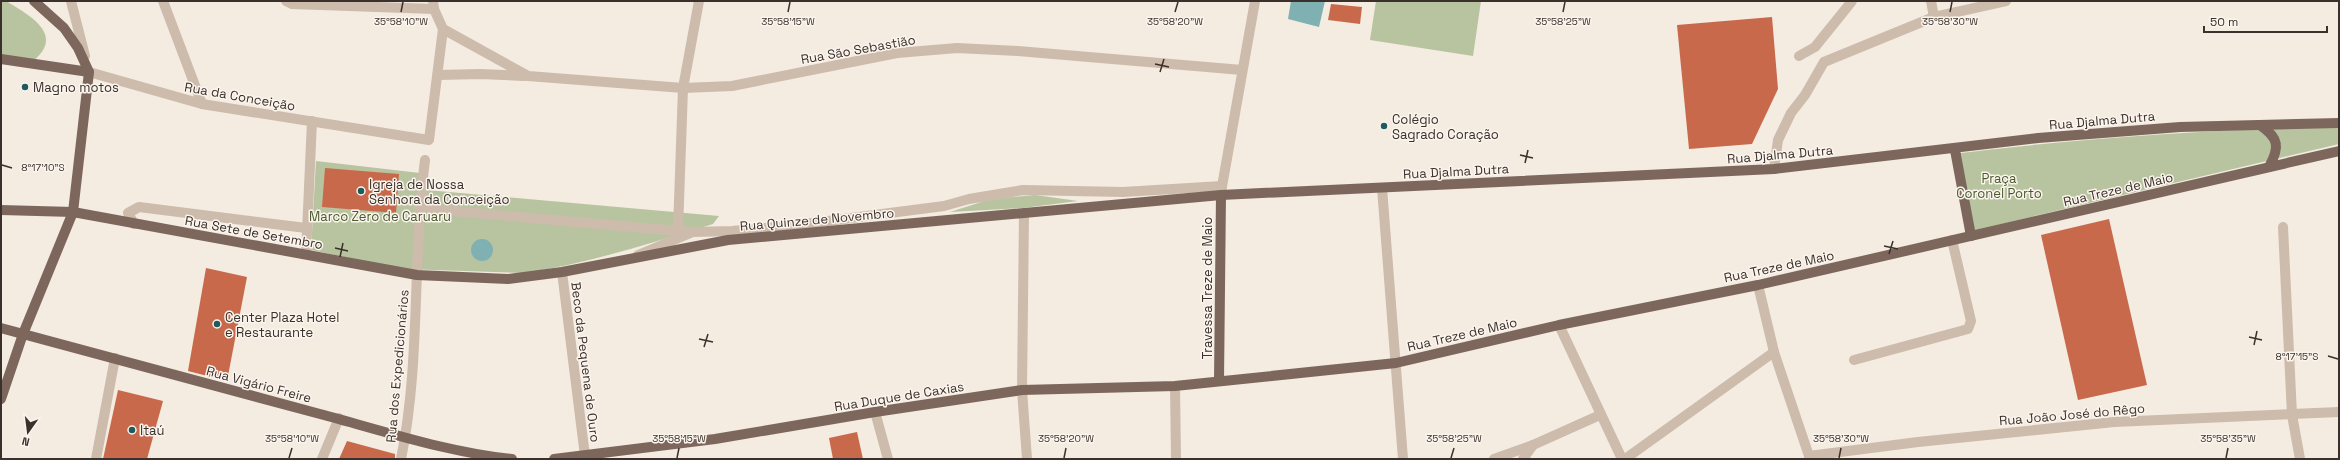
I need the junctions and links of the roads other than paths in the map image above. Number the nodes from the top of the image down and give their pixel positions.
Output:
1 (34, 1) edge
2 (71, 1) edge
3 (163, 1) edge
4 (699, 1) edge
5 (1255, 1) edge
6 (1852, 1) edge
7 (1931, 1) edge
8 (2006, 1) edge
9 (287, 2) edge
10 (336, 3) edge
11 (433, 5) edge
12 (1934, 17) junction
13 (443, 29) junction
14 (1799, 56) dead end
15 (1, 59) edge
16 (88, 68) junction
17 (1242, 70) junction
18 (438, 75) junction
19 (528, 76) junction
20 (684, 88) junction
21 (202, 104) junction
22 (312, 122) junction
23 (2339, 123) edge
24 (2260, 125) junction
25 (1955, 150) junction
26 (2339, 151) edge
27 (425, 160) dead end
28 (2269, 167) junction
29 (1774, 169) junction
30 (1382, 188) junction
31 (1222, 190) junction
32 (418, 208) junction
33 (1, 210) edge
34 (73, 212) junction
35 (1024, 213) junction
36 (134, 224) junction
37 (2283, 227) dead end
38 (306, 228) junction
39 (678, 230) junction
40 (693, 232) junction
41 (1972, 236) junction
42 (1952, 240) junction
43 (306, 254) junction
44 (632, 258) junction
45 (562, 272) junction
46 (417, 275) junction
47 (1758, 285) junction
48 (1559, 325) junction
49 (1, 328) edge
50 (23, 334) junction
51 (1774, 352) junction
52 (115, 358) junction
53 (1854, 360) dead end
54 (1396, 363) junction
55 (1219, 381) junction
56 (1175, 386) junction
57 (1022, 390) junction
58 (1, 399) edge
59 (875, 412) junction
60 (2339, 412) edge
61 (1600, 414) junction
62 (2292, 415) junction
63 (338, 418) junction
64 (405, 438) junction
65 (1534, 445) junction
66 (585, 457) edge
67 (1808, 457) edge
68 (96, 459) edge
69 (322, 459) edge
70 (401, 459) edge
71 (512, 459) edge
72 (554, 459) edge
73 (888, 459) edge
74 (1027, 459) edge
75 (1176, 459) edge
76 (1403, 459) edge
77 (1494, 459) edge
78 (1523, 459) edge
79 (1623, 459) edge
80 (2300, 459) edge

1 - 16 main road
2 - 16 street
3 - 21 street
4 - 20 street
5 - 17 street
6 - 14 street
7 - 12 street
8 - 12 street
9 - 10 street
10 - 11 street
11 - 13 street
12 - 29 street
13 - 18 street
13 - 19 street, Rua São Sebastião
15 - 16 main road, Rua da Conceição
16 - 21 street, Rua da Conceição
16 - 34 main road
17 - 20 street, Rua São Sebastião
17 - 31 street
18 - 19 street, Rua São Sebastião
18 - 22 street, Rua da Conceição
19 - 20 street, Rua São Sebastião
20 - 39 street
21 - 22 street, Rua da Conceição
22 - 38 street
23 - 24 main road, Rua Djalma Dutra
24 - 25 main road, Rua Djalma Dutra
24 - 28 main road
25 - 29 main road, Rua Djalma Dutra
25 - 41 main road
26 - 28 main road, Rua Treze de Maio
27 - 32 street, Rua dos Expedicionários
28 - 41 main road, Rua Treze de Maio
29 - 30 main road, Rua Djalma Dutra
30 - 31 main road, Rua Djalma Dutra
30 - 54 street
31 - 35 main road, Rua Quinze de Novembro
31 - 40 street
31 - 55 main road, Travessa Treze de Maio
32 - 39 street
32 - 46 street, Rua dos Expedicionários
33 - 34 main road, Rua Sete de Setembro
34 - 36 main road, Rua Sete de Setembro
34 - 50 main road
35 - 44 main road, Rua Quinze de Novembro
35 - 57 street
36 - 38 street, Rua Sete de Setembro
36 - 43 main road, Rua Sete de Setembro
37 - 62 street
38 - 43 street
39 - 40 street
40 - 44 street
41 - 42 main road, Rua Treze de Maio
42 - 47 main road, Rua Treze de Maio
42 - 53 street
43 - 46 main road, Rua Sete de Setembro
44 - 45 main road, Rua Quinze de Novembro
45 - 46 main road, Rua Quinze de Novembro
45 - 66 street, Beco da Pequena de Ouro
46 - 64 street, Rua dos Expedicionários
47 - 48 main road, Rua Treze de Maio
47 - 51 street
48 - 54 main road, Rua Treze de Maio
48 - 61 street
49 - 50 main road, Rua Vigário Freire
50 - 52 main road, Rua Vigário Freire
50 - 58 main road
51 - 67 street
51 - 79 street
52 - 63 main road, Rua Vigário Freire
52 - 68 street
54 - 55 main road, Rua Treze de Maio
54 - 76 street
55 - 56 main road, Rua Duque de Caxias
56 - 57 main road, Rua Duque de Caxias
56 - 75 street
57 - 59 main road, Rua Duque de Caxias
57 - 74 street
59 - 66 main road, Rua Duque de Caxias
59 - 73 street
60 - 62 street, Rua João José do Rêgo
61 - 65 street
61 - 79 street
62 - 67 street, Rua João José do Rêgo
62 - 80 street
63 - 64 main road, Rua Vigário Freire
63 - 69 street
64 - 70 street, Rua dos Expedicionários
64 - 71 main road, Rua Vigário Freire
65 - 77 street
65 - 78 street
66 - 72 main road

